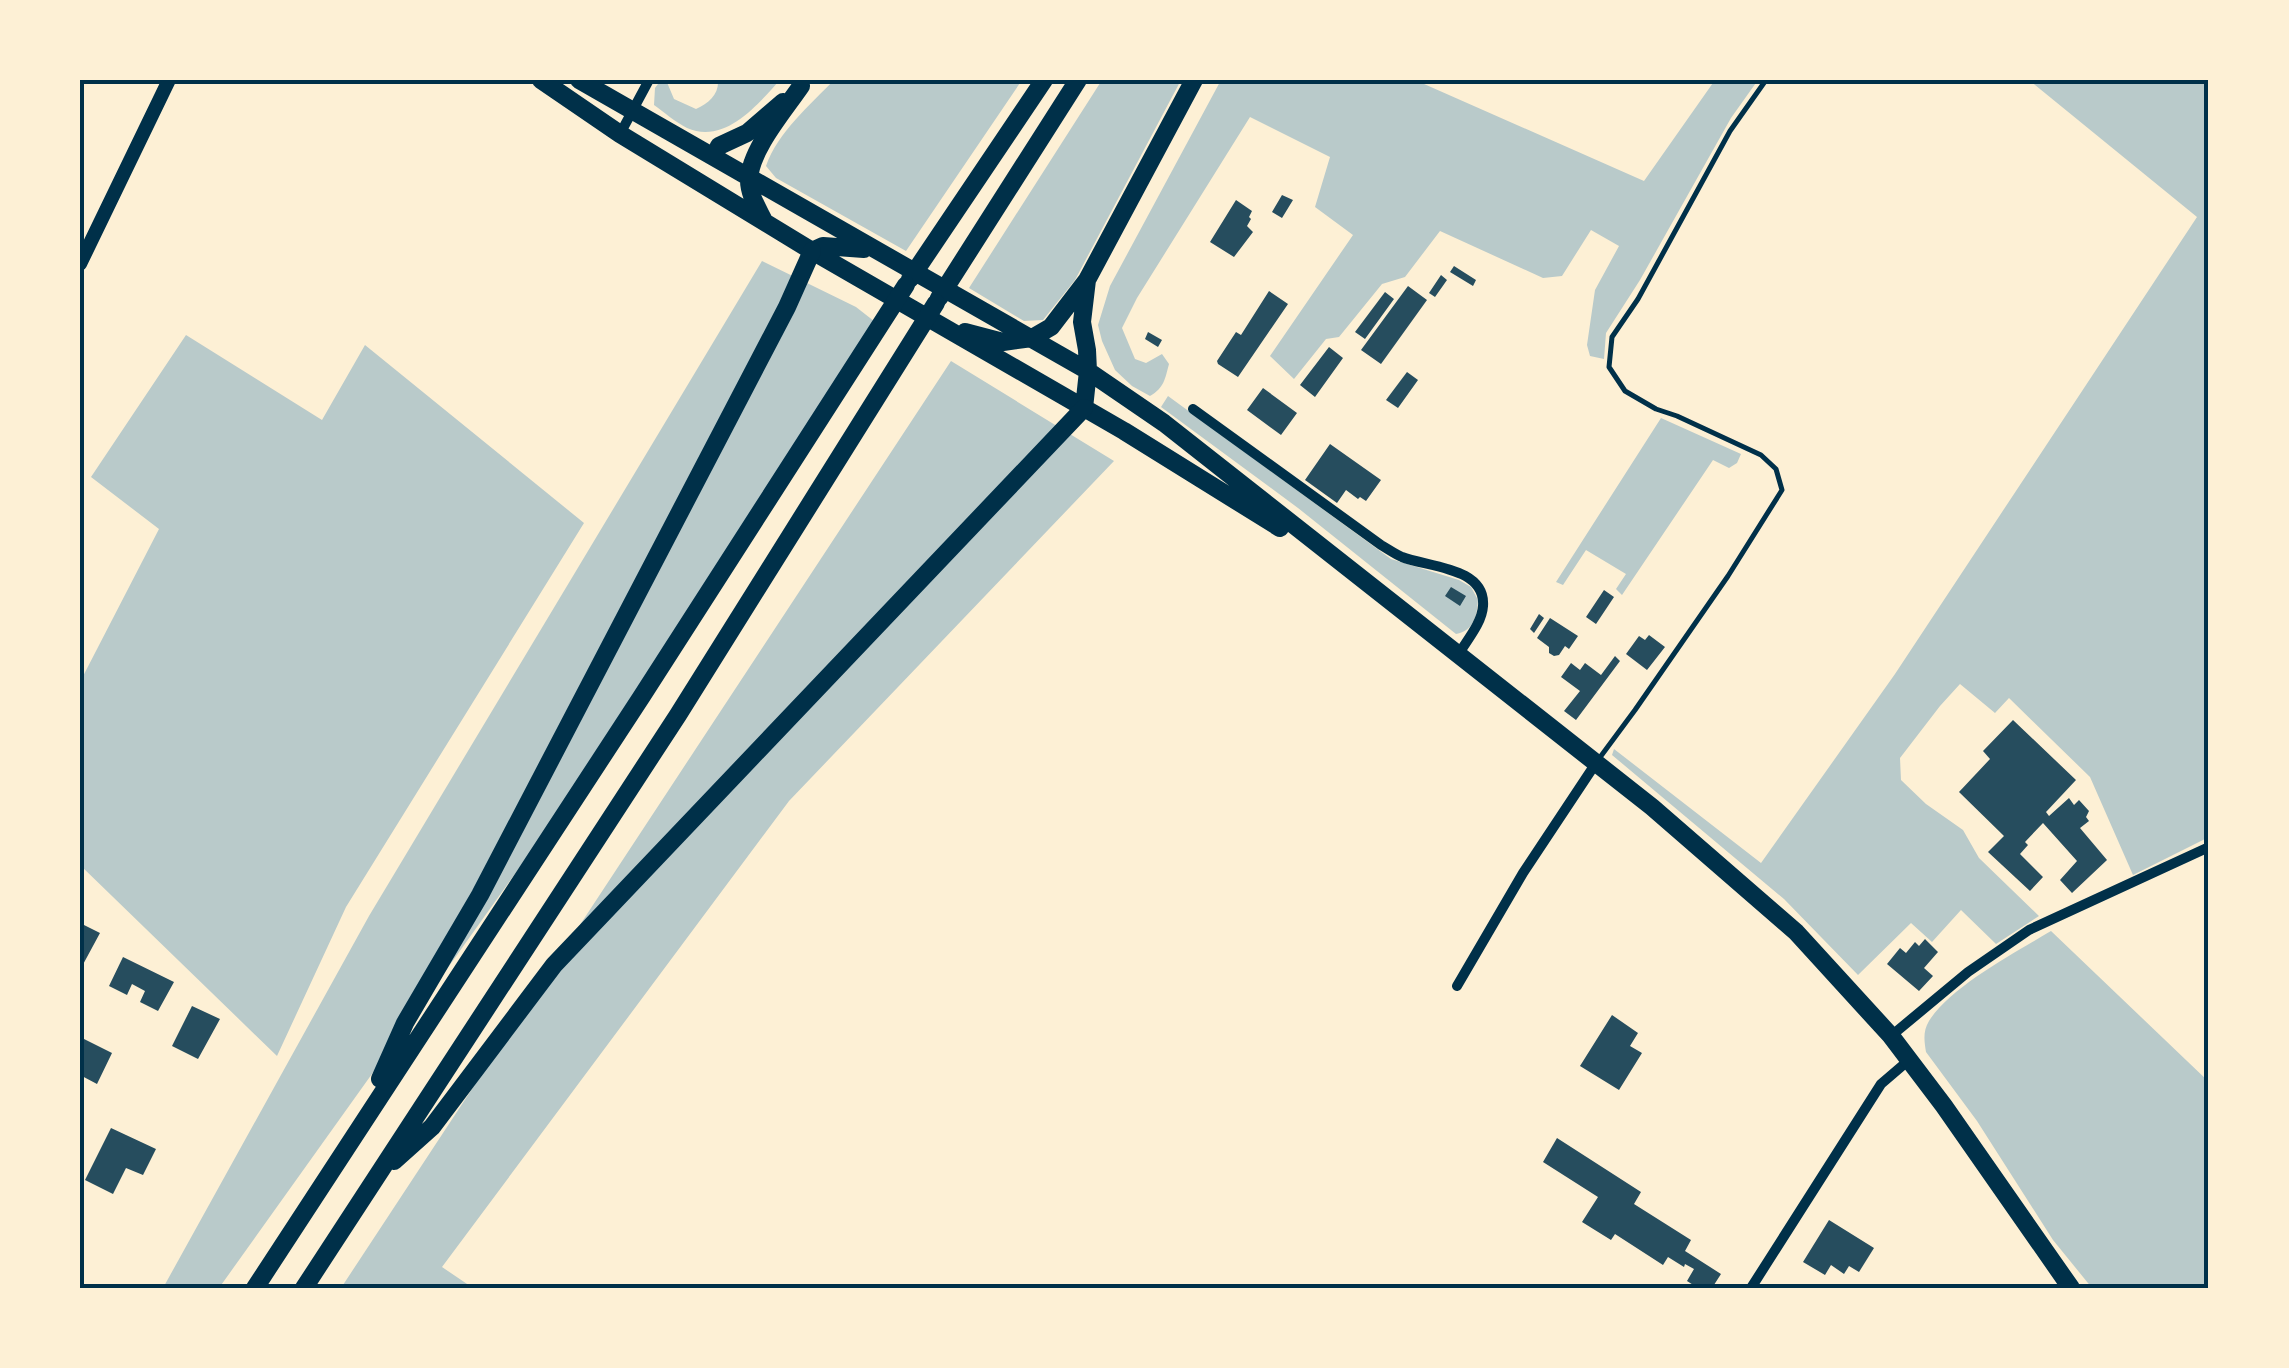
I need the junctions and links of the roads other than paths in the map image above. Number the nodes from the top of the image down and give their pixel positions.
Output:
1 (169, 80) edge
2 (541, 80) edge
3 (579, 80) edge
4 (649, 80) edge
5 (1044, 80) edge
6 (1078, 80) edge
7 (1194, 80) edge
8 (1766, 80) edge
9 (804, 83) edge
10 (633, 111) junction
11 (620, 134) junction
12 (714, 156) junction
13 (749, 179) junction
14 (764, 221) junction
15 (831, 248) junction
16 (80, 264) edge
17 (1087, 280) junction
18 (1032, 338) junction
19 (1003, 342) junction
20 (1088, 371) junction
21 (1084, 408) junction
22 (1193, 409) dead end
23 (1362, 580) junction
24 (1458, 656) junction
25 (1596, 763) junction
26 (2209, 847) edge
27 (1457, 986) dead end
28 (1891, 1036) junction
29 (1910, 1060) junction
30 (358, 1130) junction
31 (375, 1178) junction
32 (255, 1288) edge
33 (304, 1288) edge
34 (1750, 1288) edge
35 (2070, 1288) edge

1 - 16 street
2 - 11 main road
3 - 10 main road
4 - 10 street
5 - 30 main road
6 - 31 main road
7 - 17 main road
8 - 25 lane
9 - 12 main road
9 - 13 main road
10 - 11 street
10 - 12 main road
11 - 14 main road
12 - 13 main road
13 - 14 main road
13 - 15 main road
14 - 15 main road
15 - 19 main road
15 - 19 main road
15 - 30 main road
17 - 18 main road
17 - 20 main road
18 - 19 main road
18 - 20 main road
19 - 21 main road
20 - 21 main road
20 - 23 main road
21 - 23 main road
21 - 31 main road
22 - 24 street
23 - 24 main road
24 - 25 main road
25 - 27 street
25 - 28 main road
26 - 28 street
28 - 29 main road
29 - 34 street
29 - 35 main road
30 - 32 main road
31 - 33 main road

